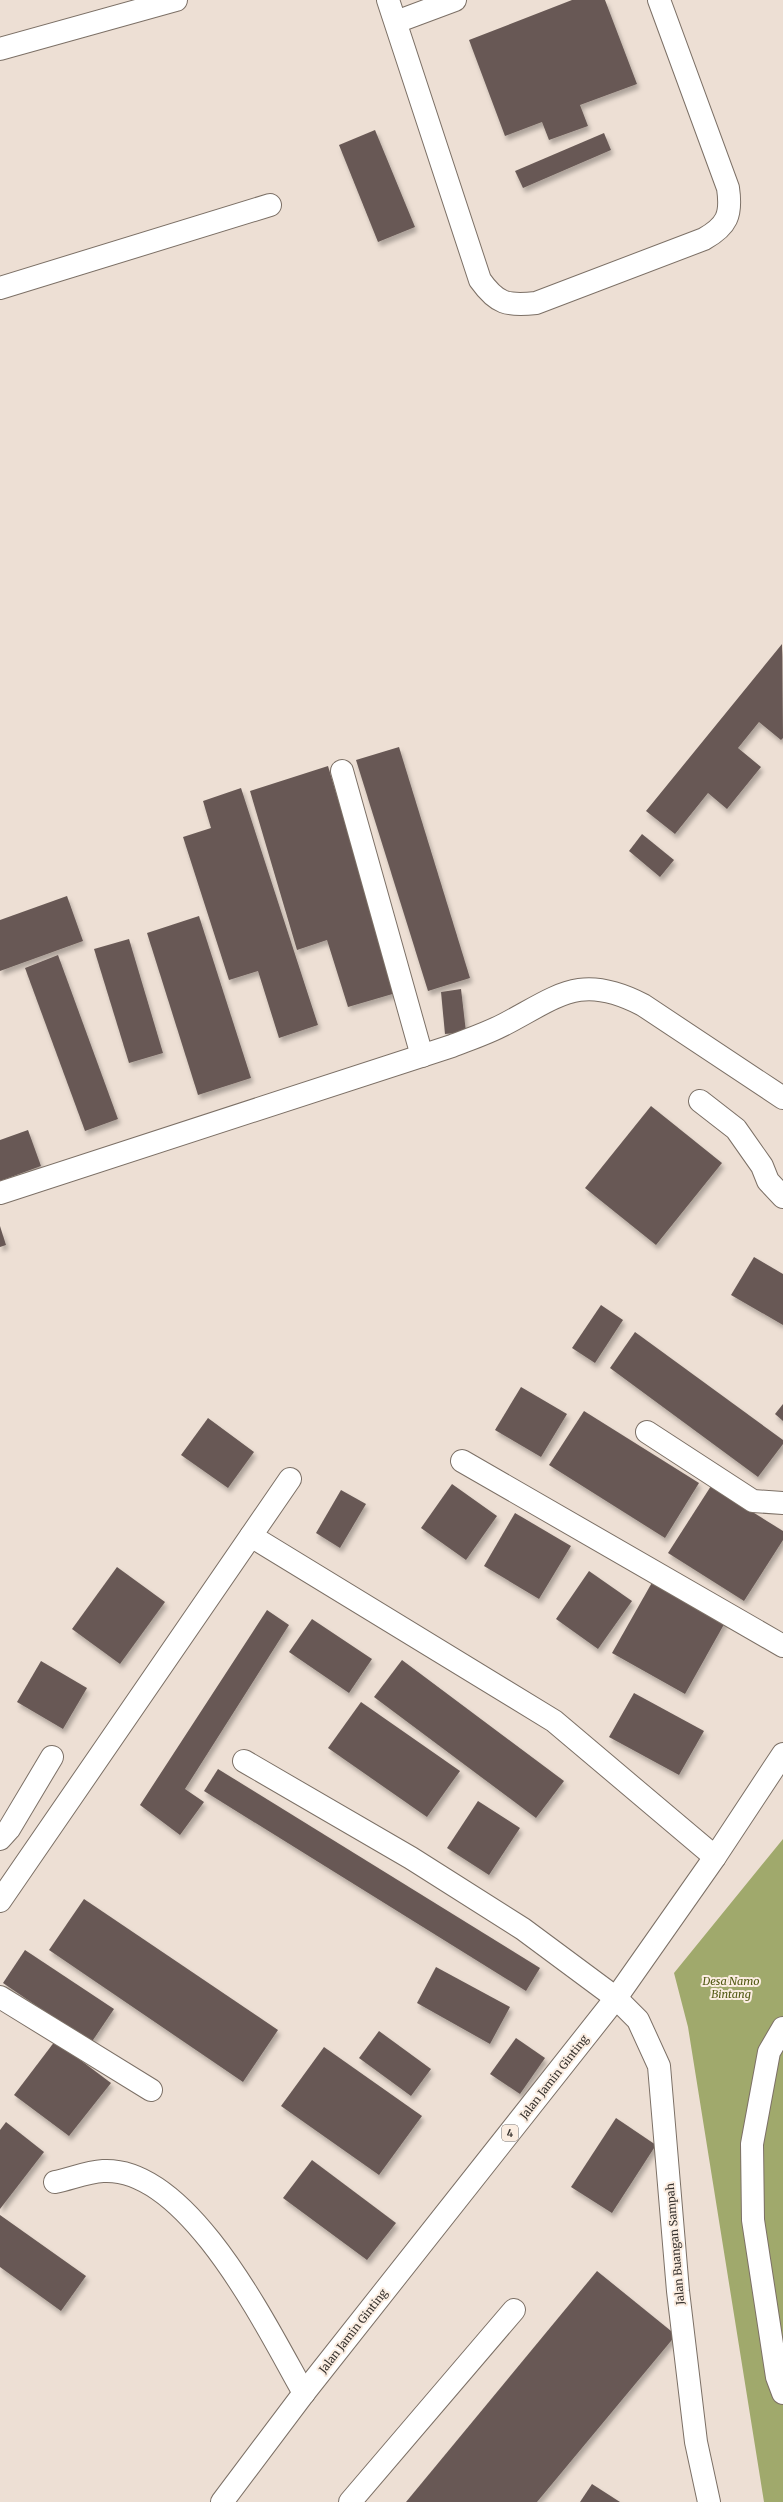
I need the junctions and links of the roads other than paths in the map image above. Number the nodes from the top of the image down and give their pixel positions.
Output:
1 (176, 0) edge
2 (388, 0) edge
3 (455, 0) edge
4 (659, 0) edge
5 (396, 22) junction
6 (0, 49) edge
7 (270, 205) dead end
8 (0, 288) edge
9 (342, 771) dead end
10 (422, 1056) junction
11 (783, 1098) edge
12 (700, 1101) dead end
13 (0, 1193) edge
14 (783, 1197) edge
15 (647, 1432) dead end
16 (462, 1460) dead end
17 (290, 1479) dead end
18 (783, 1503) edge
19 (251, 1536) junction
20 (783, 1646) edge
21 (783, 1754) edge
22 (52, 1757) dead end
23 (244, 1760) dead end
24 (0, 1839) edge
25 (715, 1857) junction
26 (0, 1901) edge
27 (0, 1997) edge
28 (616, 1998) junction
29 (783, 2028) edge
30 (151, 2090) dead end
31 (56, 2182) dead end
32 (514, 2310) dead end
33 (783, 2393) edge
34 (304, 2394) junction
35 (222, 2502) edge
36 (350, 2502) edge
37 (708, 2502) edge

1 - 6 main road
2 - 5 main road
3 - 5 main road
4 - 5 main road
7 - 8 main road
9 - 10 main road
10 - 11 main road
10 - 13 main road
12 - 14 main road
15 - 18 main road
16 - 20 main road
17 - 19 main road
19 - 25 main road
19 - 26 main road
21 - 25 main road, Jalan Jamin Ginting / 4
22 - 24 main road
23 - 28 main road, Jalan Buangan Sampah
25 - 28 main road, Jalan Jamin Ginting / 4
27 - 30 main road
28 - 34 main road, Jalan Jamin Ginting / 4
28 - 37 main road, Jalan Buangan Sampah
29 - 33 main road
31 - 34 main road
32 - 36 main road
34 - 35 main road, Jalan Jamin Ginting / 4

